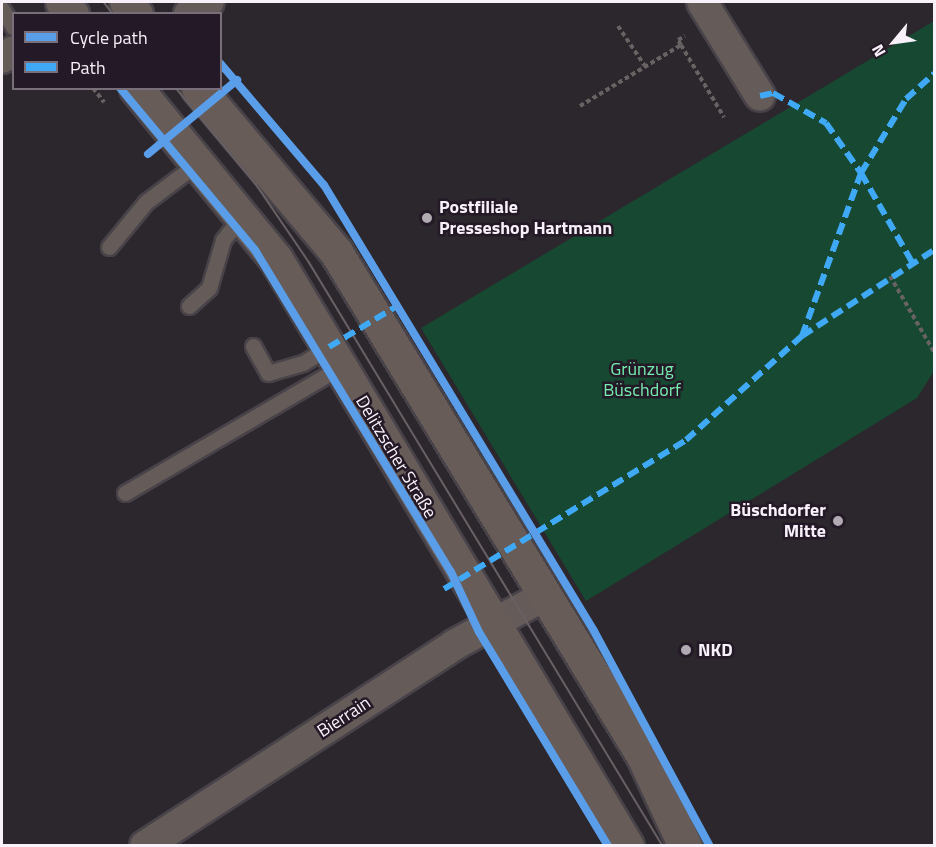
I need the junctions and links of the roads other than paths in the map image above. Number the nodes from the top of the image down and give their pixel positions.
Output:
1 (209, 2) edge
2 (702, 2) edge
3 (2, 9) edge
4 (192, 12) edge
5 (12, 25) edge
6 (138, 90) edge
7 (200, 90) edge
8 (760, 96) dead end
9 (199, 162) junction
10 (244, 214) junction
11 (109, 247) dead end
12 (189, 306) dead end
13 (253, 346) dead end
14 (335, 357) junction
15 (124, 493) dead end
16 (546, 595) junction
17 (495, 623) junction
18 (145, 846) edge
19 (627, 846) edge
20 (686, 846) edge

1 - 4 street
2 - 8 street
3 - 5 lane
6 - 9 main road, Delitzscher Straße
7 - 16 main road
9 - 10 main road, Delitzscher Straße
9 - 11 lane
10 - 12 lane
10 - 14 main road, Delitzscher Straße
13 - 14 lane
14 - 15 lane
14 - 17 main road, Delitzscher Straße
16 - 17 street, Bierrain
16 - 20 main road
17 - 18 street, Bierrain
17 - 19 main road, Delitzscher Straße

